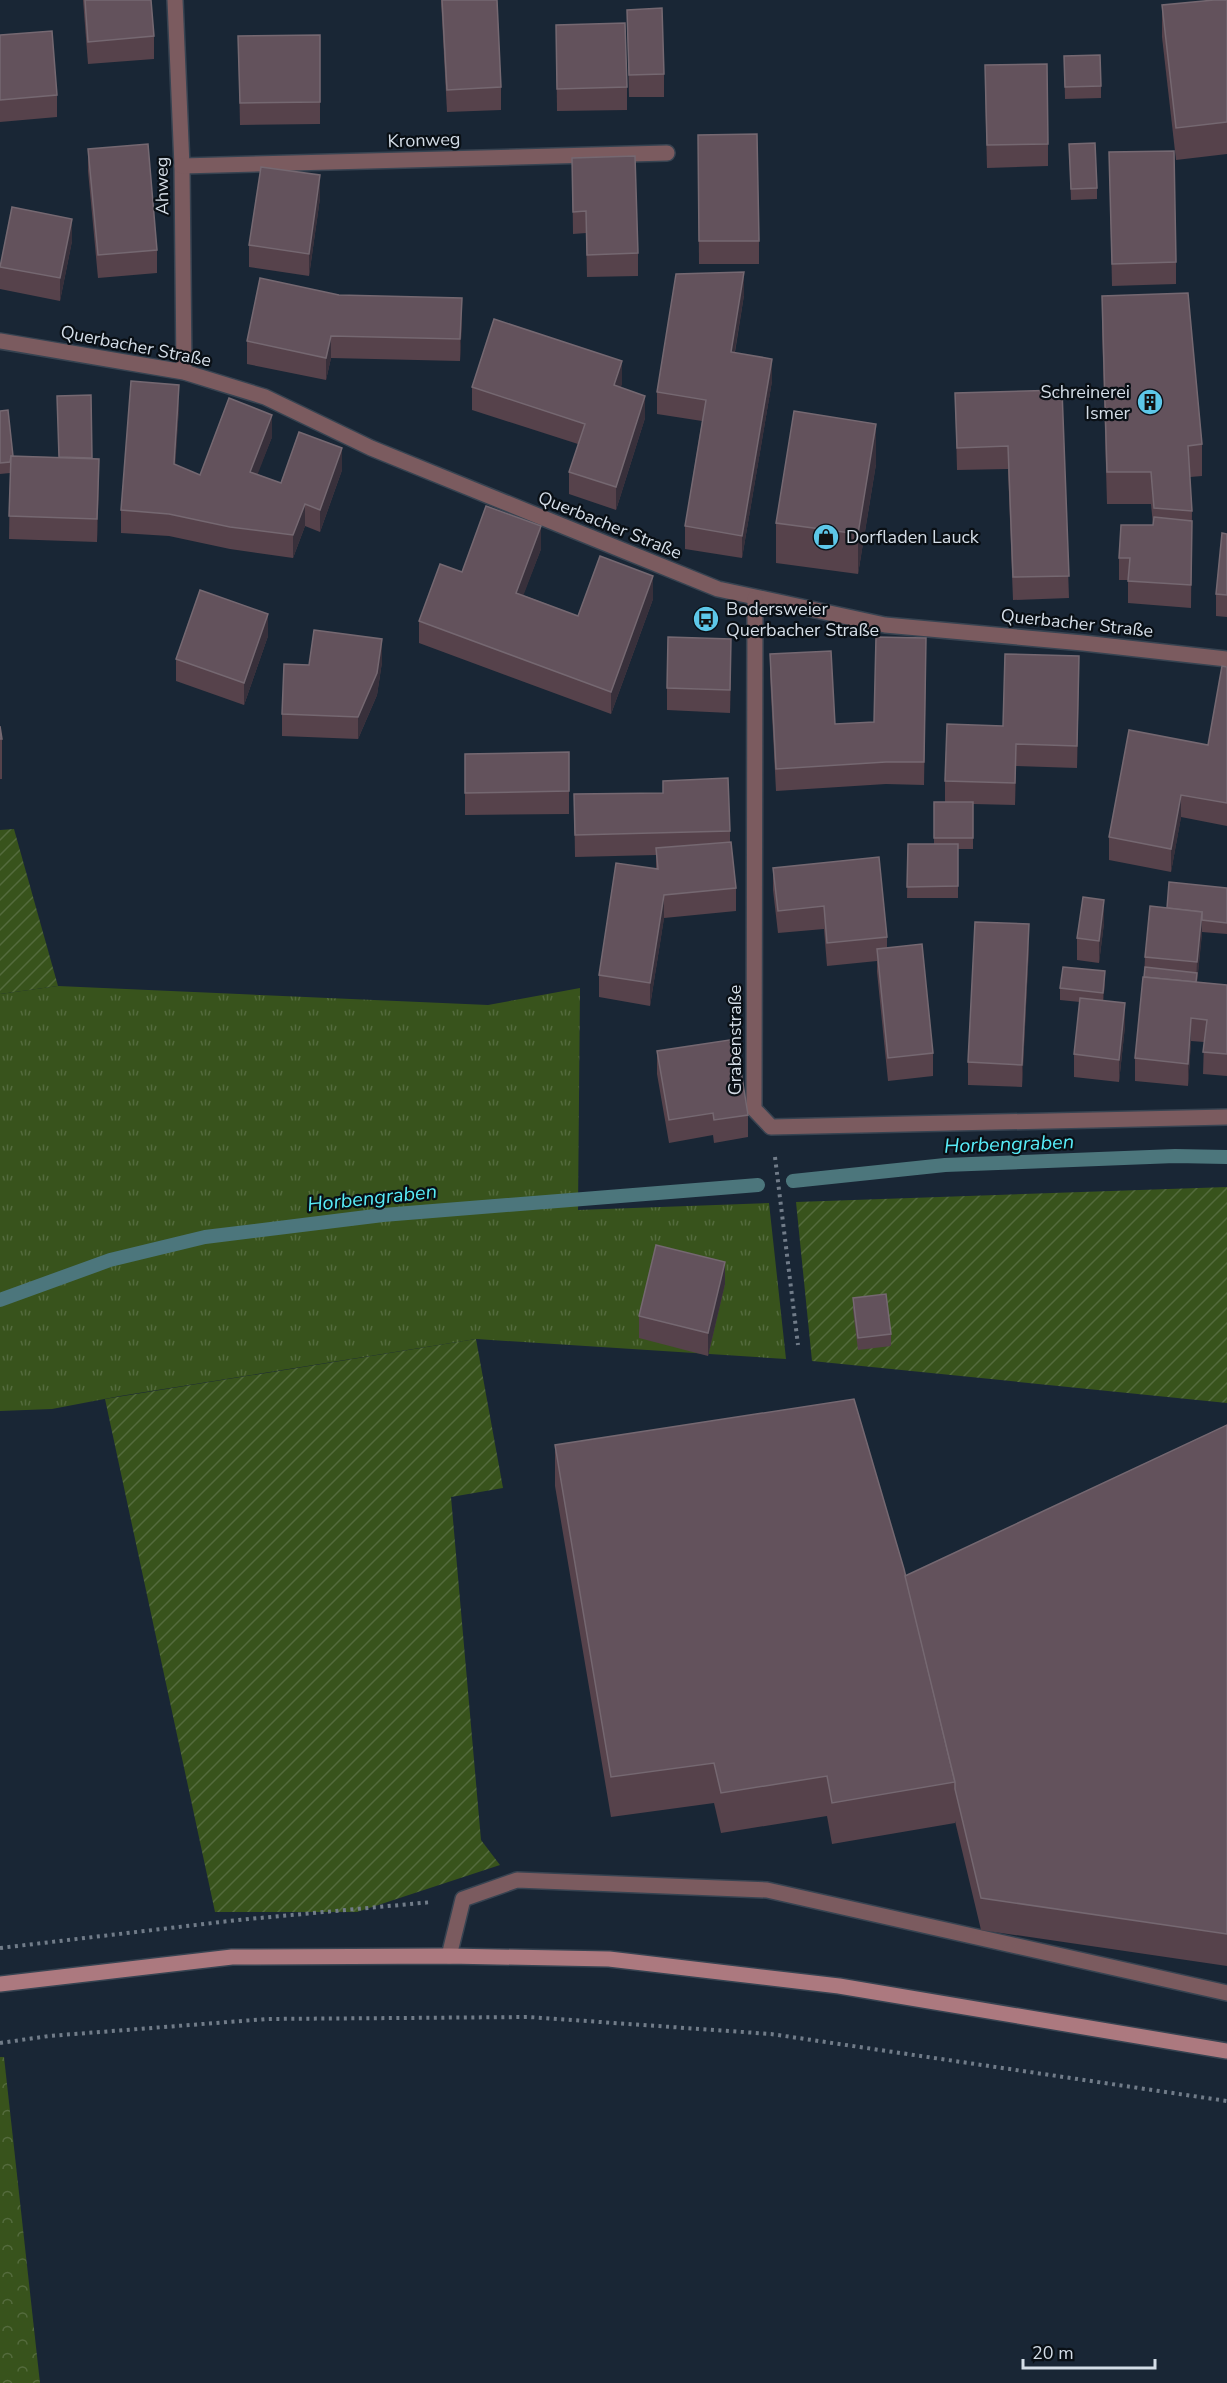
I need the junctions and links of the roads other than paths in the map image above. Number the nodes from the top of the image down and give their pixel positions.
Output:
1 (175, 0) edge
2 (667, 153) dead end
3 (182, 166) junction
4 (0, 341) edge
5 (184, 372) junction
6 (755, 598) junction
7 (1227, 659) edge
8 (1227, 1117) edge
9 (449, 1956) junction
10 (0, 1984) edge
11 (1227, 1993) edge
12 (1227, 2051) edge

1 - 3 street, Ahweg
2 - 3 street, Kronweg
3 - 5 street, Ahweg
4 - 5 street, Querbacher Straße
5 - 6 street, Querbacher Straße
6 - 7 street, Querbacher Straße
6 - 8 street, Grabenstraße
9 - 10 main road
9 - 11 street
9 - 12 main road

